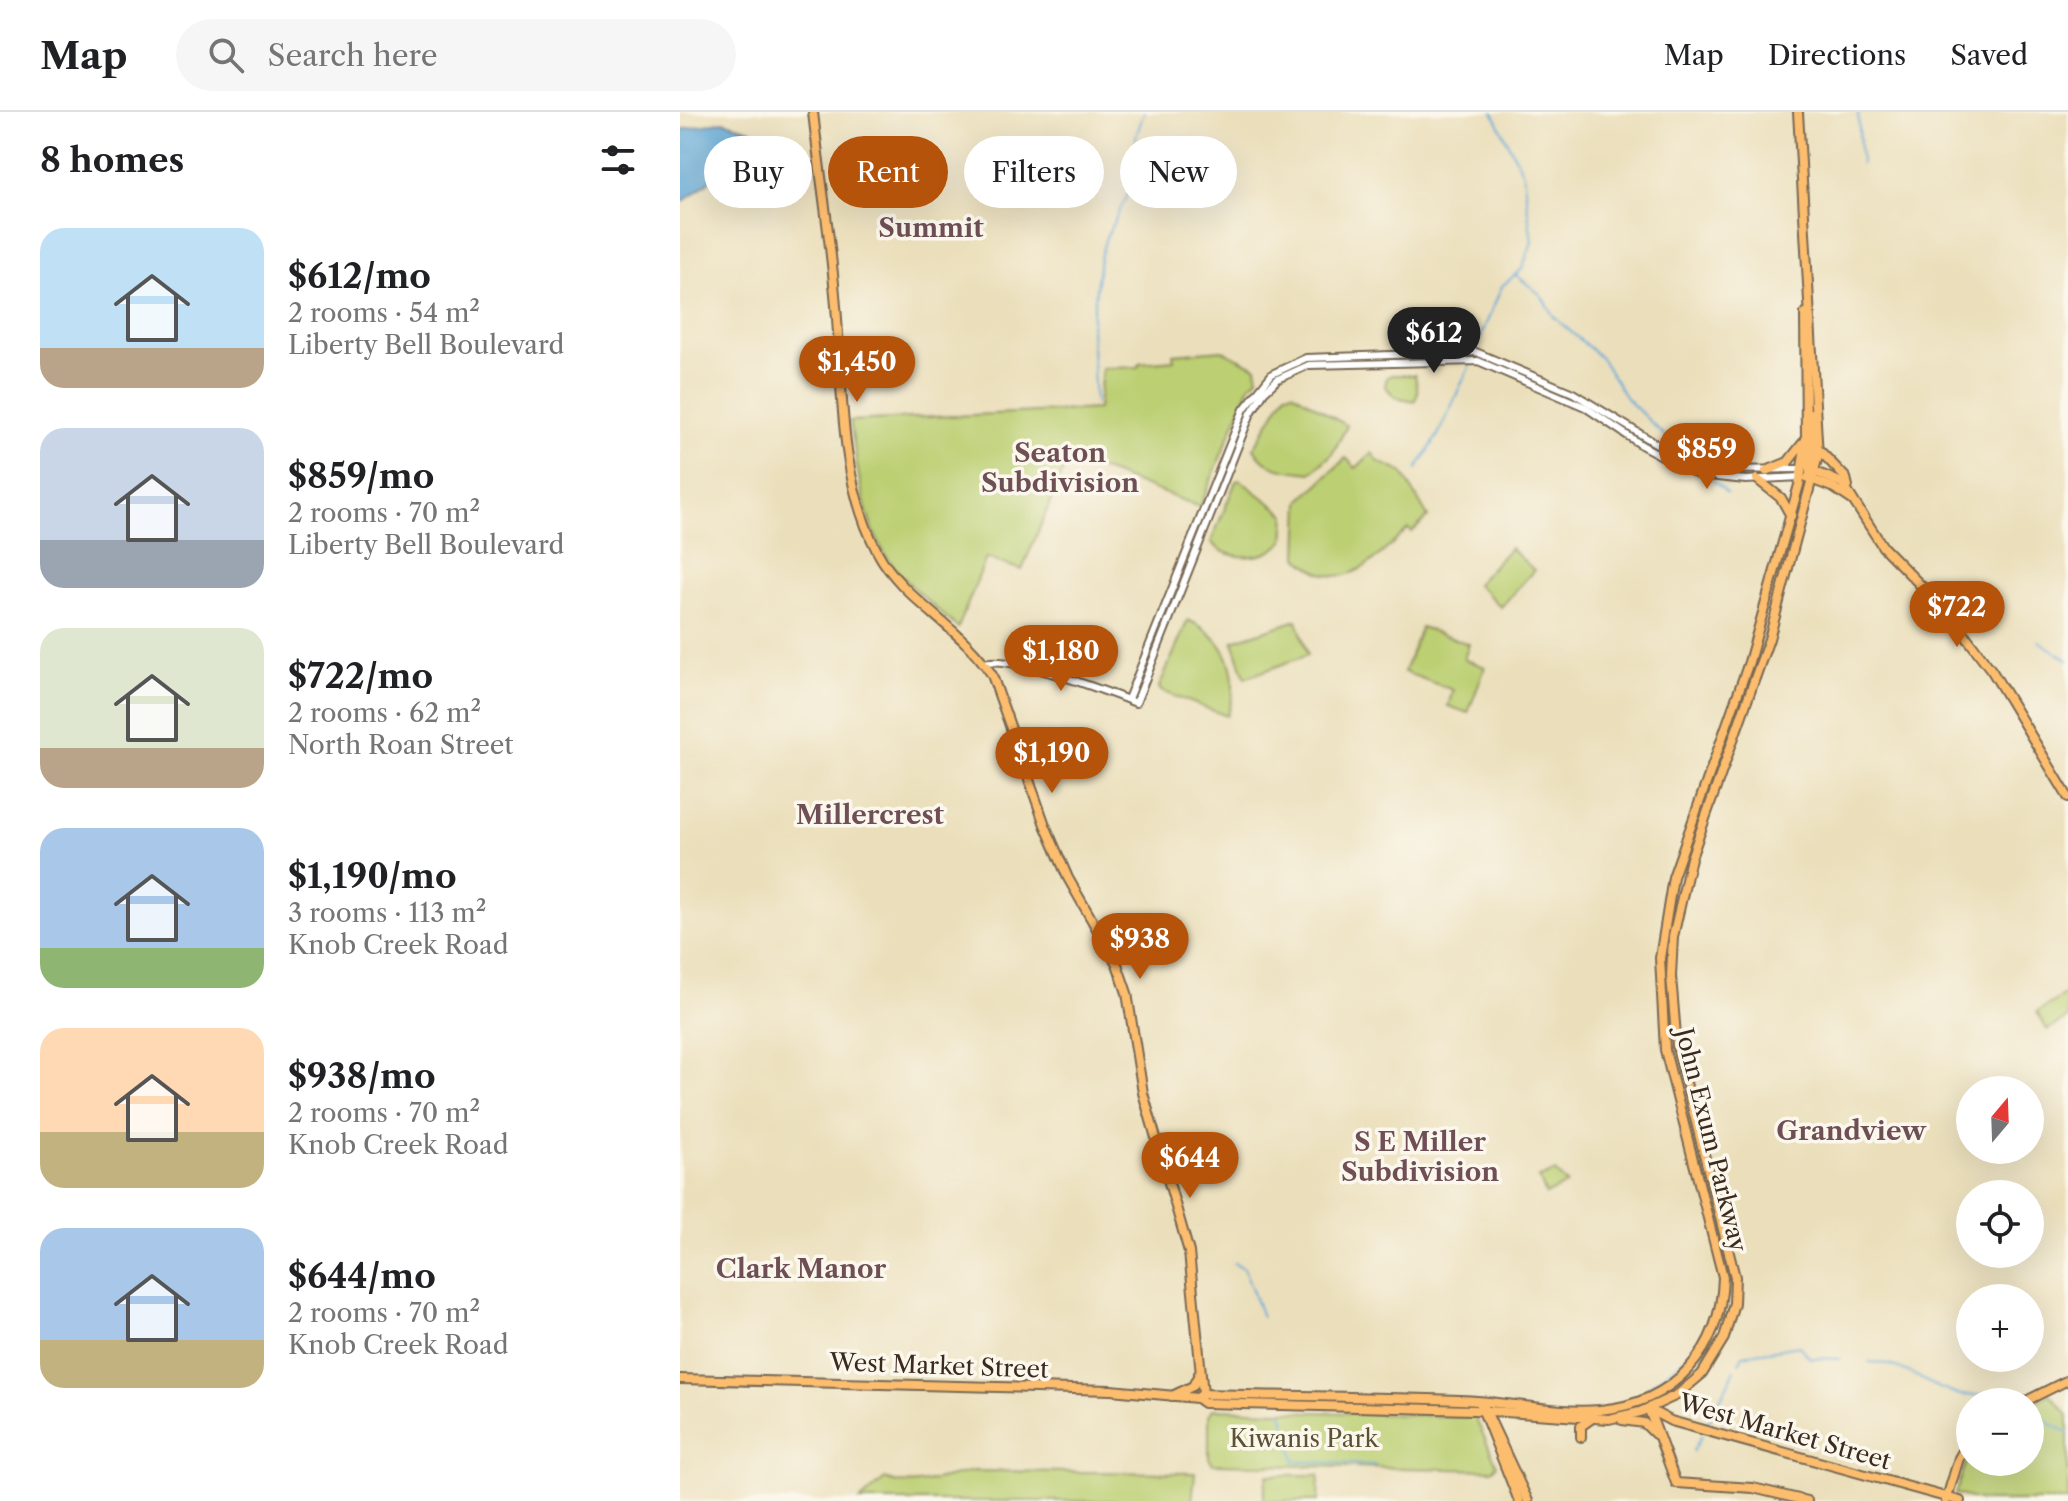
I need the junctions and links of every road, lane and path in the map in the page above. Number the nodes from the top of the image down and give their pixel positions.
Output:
1 (813, 112) edge
2 (1798, 112) edge
3 (1807, 300) junction
4 (1805, 396) junction
5 (1805, 438) junction
6 (1819, 447) junction
7 (1766, 471) junction
8 (1808, 473) junction
9 (1757, 479) junction
10 (1834, 488) junction
11 (1849, 491) junction
12 (1807, 498) junction
13 (1853, 501) junction
14 (1791, 516) junction
15 (1777, 567) junction
16 (1789, 570) junction
17 (984, 663) junction
18 (1128, 699) junction
19 (2068, 797) edge
20 (1201, 1369) junction
21 (680, 1379) edge
22 (2068, 1380) edge
23 (2044, 1392) edge
24 (1172, 1396) junction
25 (1200, 1396) junction
26 (1672, 1399) junction
27 (1646, 1405) junction
28 (1483, 1408) junction
29 (1572, 1409) joint
30 (1663, 1418) junction
31 (1591, 1419) junction
32 (1609, 1419) junction
33 (1677, 1422) junction
34 (1655, 1427) junction
35 (1581, 1437) dead end
36 (1661, 1442) junction
37 (1956, 1468) edge
38 (1947, 1499) edge
39 (1519, 1501) edge
40 (1528, 1501) edge
41 (1807, 1501) edge
42 (1960, 1501) edge

1 - 17 main road
2 - 3 main road
3 - 4 main road
3 - 6 main road
4 - 5 main road
4 - 8 main road
5 - 7 main road
5 - 8 main road
6 - 8 main road
6 - 11 main road
7 - 8 street
7 - 18 street
8 - 9 street
8 - 10 main road
8 - 11 main road
8 - 12 main road, John Exum Parkway
8 - 14 main road, John Exum Parkway
9 - 14 main road
9 - 18 street
10 - 12 main road
10 - 13 main road
11 - 13 main road
12 - 16 main road, John Exum Parkway
13 - 19 main road
14 - 15 main road, John Exum Parkway
15 - 16 main road
15 - 27 main road, John Exum Parkway
16 - 26 main road, John Exum Parkway
17 - 18 street
17 - 20 main road
20 - 24 main road
20 - 25 main road
21 - 24 main road, West Market Street
22 - 23 main road
24 - 25 main road, West Market Street
25 - 28 main road, West Market Street
26 - 27 main road, John Exum Parkway
26 - 33 main road
27 - 29 main road, John Exum Parkway
27 - 30 main road, West Market Street
27 - 32 main road, John Exum Parkway
27 - 34 main road
28 - 29 main road, West Market Street
28 - 31 main road, West Market Street
28 - 39 main road
28 - 40 main road
30 - 33 main road, West Market Street
30 - 34 main road
31 - 32 main road, John Exum Parkway
31 - 35 main road
32 - 36 main road
33 - 38 main road, West Market Street
34 - 36 main road
36 - 41 main road
37 - 38 main road
38 - 42 main road, West Market Street

